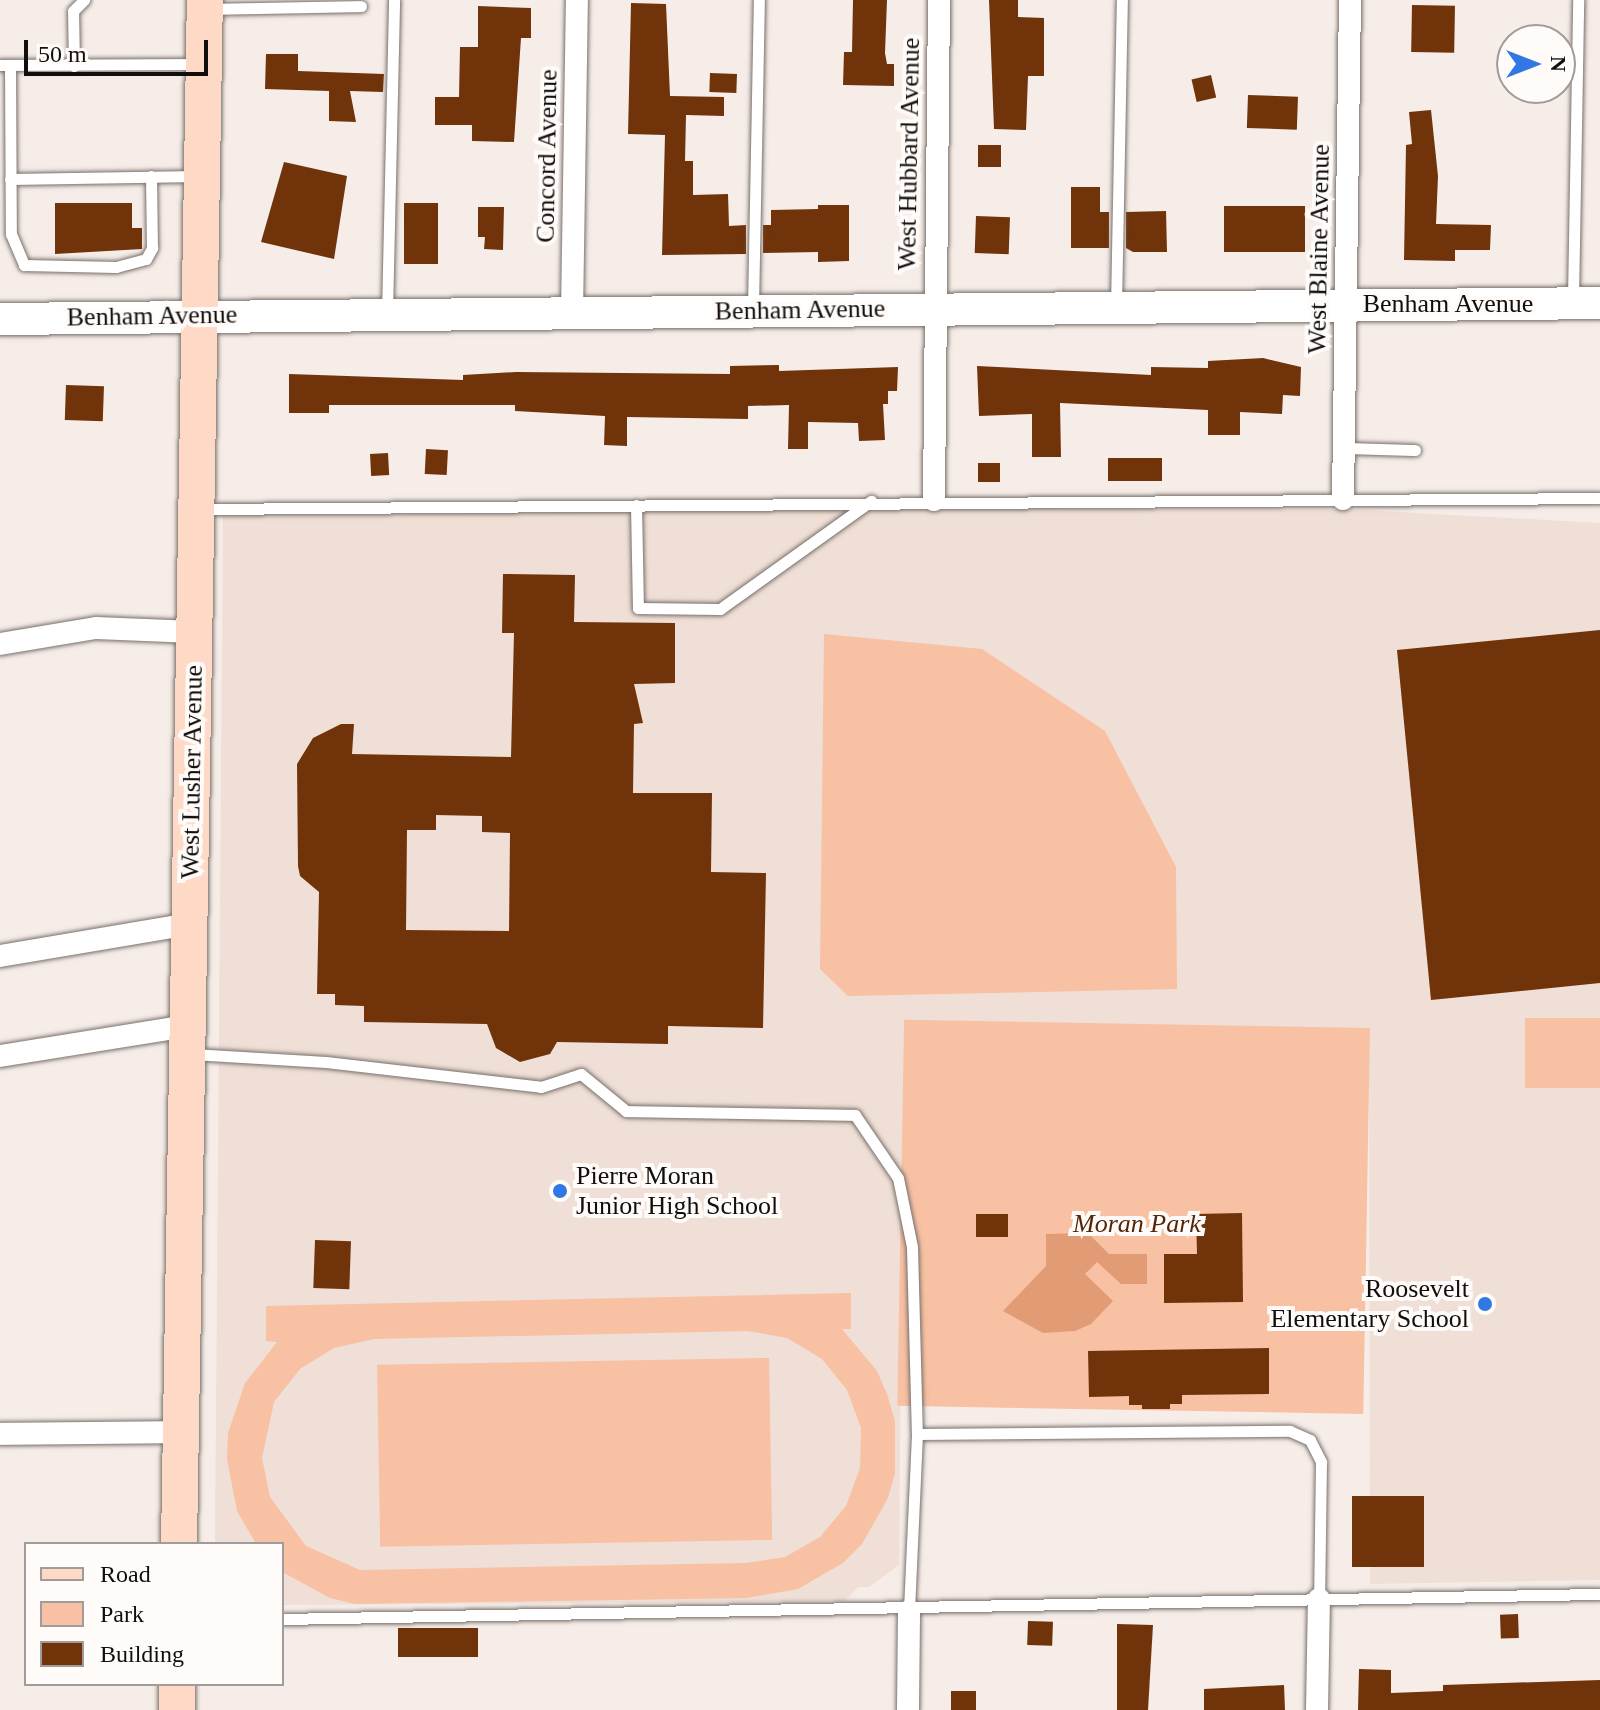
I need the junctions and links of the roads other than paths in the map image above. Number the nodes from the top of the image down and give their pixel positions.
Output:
1 (84, 0) edge
2 (394, 0) edge
3 (577, 0) edge
4 (759, 0) edge
5 (939, 0) edge
6 (1122, 0) edge
7 (1350, 0) edge
8 (1578, 0) edge
9 (205, 4) edge
10 (361, 6) dead end
11 (205, 64) junction
12 (5, 65) edge
13 (74, 66) junction
14 (151, 176) junction
15 (204, 176) junction
16 (10, 179) junction
17 (1586, 303) edge
18 (1346, 305) junction
19 (1116, 306) junction
20 (935, 308) junction
21 (753, 311) junction
22 (572, 313) junction
23 (202, 314) junction
24 (387, 314) junction
25 (0, 319) edge
26 (1344, 448) junction
27 (1415, 450) dead end
28 (1600, 498) edge
29 (1343, 499) junction
30 (934, 500) junction
31 (871, 501) junction
32 (636, 505) junction
33 (196, 509) junction
34 (194, 632) junction
35 (0, 644) edge
36 (190, 924) junction
37 (0, 956) edge
38 (188, 1040) junction
39 (0, 1056) edge
40 (180, 1432) junction
41 (0, 1434) edge
42 (917, 1434) junction
43 (179, 1542) edge
44 (1600, 1594) edge
45 (1319, 1599) junction
46 (909, 1611) junction
47 (284, 1619) edge
48 (177, 1686) edge
49 (177, 1710) edge
50 (908, 1710) edge
51 (1317, 1710) edge

1 - 13 lane
2 - 24 lane
3 - 22 street, Concord Avenue
4 - 21 lane
5 - 20 street, West Hubbard Avenue
6 - 19 lane
7 - 18 street, West Blaine Avenue
8 - 17 lane
9 - 10 lane
9 - 11 main road, West Lusher Avenue
11 - 13 lane
11 - 15 main road, West Lusher Avenue
12 - 13 lane
12 - 16 lane
14 - 15 lane
14 - 16 lane
14 - 16 lane
15 - 23 main road, West Lusher Avenue
17 - 18 main road, Benham Avenue
18 - 19 main road, Benham Avenue
18 - 26 street, West Blaine Avenue
19 - 20 main road, Benham Avenue
20 - 21 main road, Benham Avenue
20 - 30 street, West Hubbard Avenue
21 - 22 main road, Benham Avenue
22 - 24 main road, Benham Avenue
23 - 24 main road, Benham Avenue
23 - 25 main road, Benham Avenue
23 - 33 main road, West Lusher Avenue
26 - 27 lane
26 - 29 street, West Blaine Avenue
28 - 29 lane
29 - 30 lane
30 - 31 lane
31 - 32 lane
31 - 32 lane
32 - 33 lane
33 - 34 main road, West Lusher Avenue
34 - 35 street
34 - 36 main road, West Lusher Avenue
36 - 37 street
36 - 38 main road, West Lusher Avenue
38 - 39 street
38 - 40 main road, West Lusher Avenue
38 - 42 lane
40 - 41 street
40 - 43 main road, West Lusher Avenue
42 - 45 lane
42 - 46 lane
44 - 45 lane
45 - 46 lane
45 - 51 street
46 - 47 lane
46 - 50 street
48 - 49 main road

